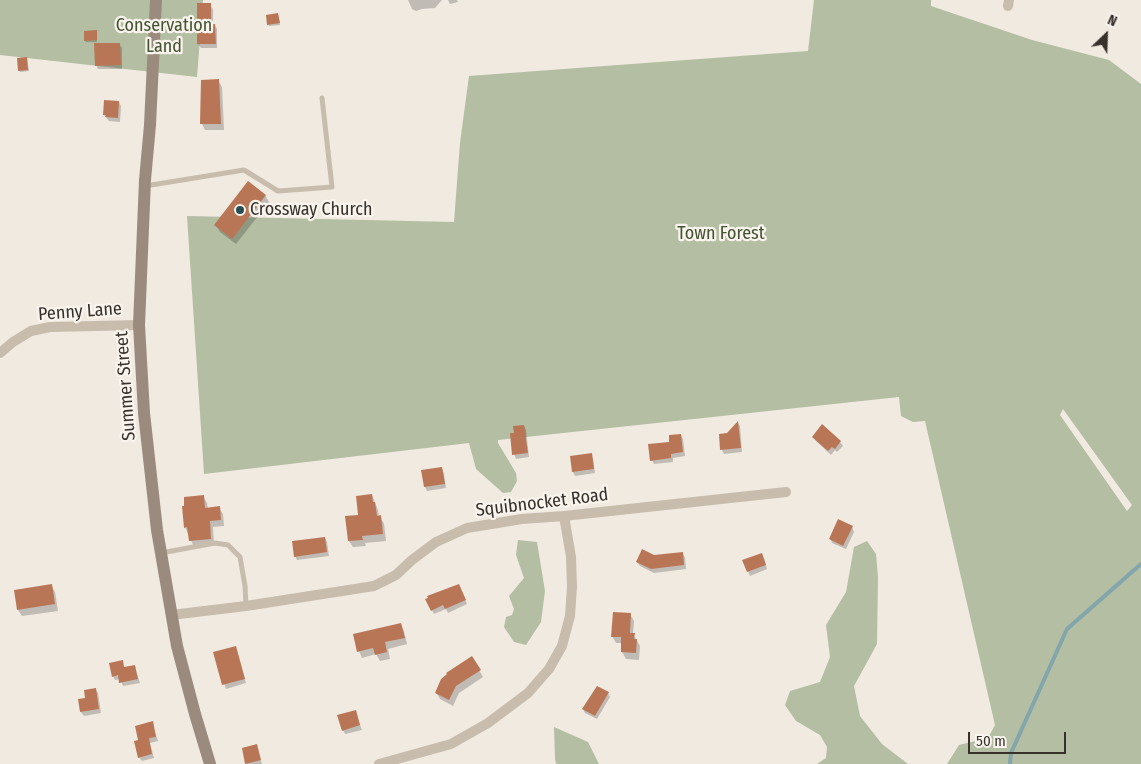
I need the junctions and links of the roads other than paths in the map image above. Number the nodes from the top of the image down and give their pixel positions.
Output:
1 (156, 0) edge
2 (322, 98) dead end
3 (145, 186) junction
4 (139, 324) junction
5 (0, 353) edge
6 (786, 492) dead end
7 (564, 516) junction
8 (161, 553) junction
9 (246, 606) junction
10 (171, 615) junction
11 (210, 764) edge
12 (379, 764) edge

1 - 3 main road, Summer Street
2 - 3 lane
3 - 4 main road, Summer Street
4 - 5 street, Penny Lane
4 - 8 main road, Summer Street
6 - 7 street, Squibnocket Road
7 - 9 street, Squibnocket Road
7 - 12 street
8 - 9 lane
8 - 10 main road, Summer Street
9 - 10 street, Squibnocket Road
10 - 11 main road, Summer Street

